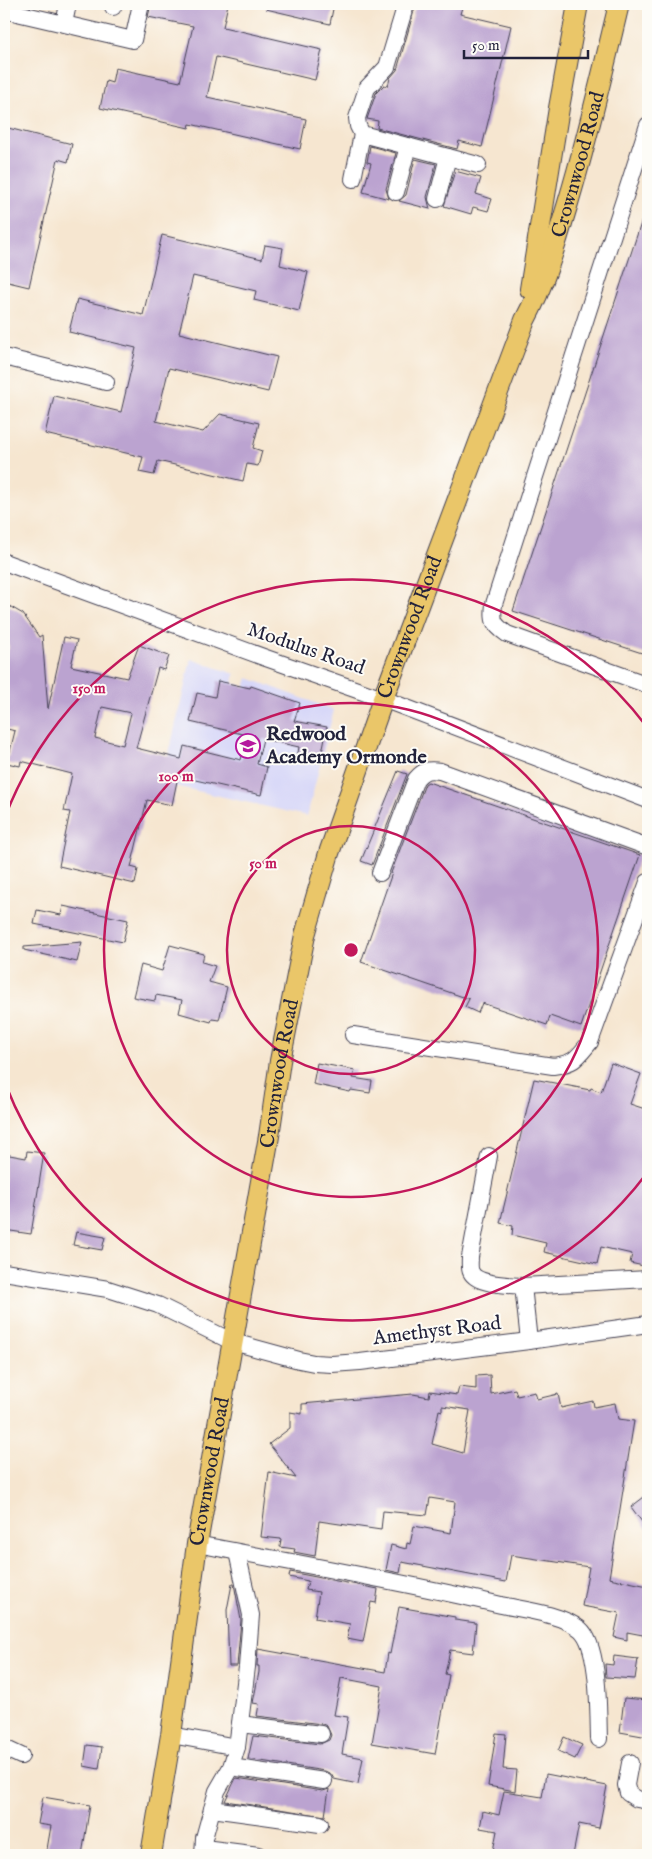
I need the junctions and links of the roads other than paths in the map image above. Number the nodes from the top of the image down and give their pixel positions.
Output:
1 (68, 4) edge
2 (141, 4) edge
3 (406, 4) edge
4 (578, 4) edge
5 (619, 4) edge
6 (4, 10) edge
7 (64, 24) junction
8 (648, 125) edge
9 (362, 134) junction
10 (408, 146) junction
11 (448, 157) junction
12 (478, 165) dead end
13 (353, 179) dead end
14 (396, 192) dead end
15 (437, 199) dead end
16 (524, 320) junction
17 (4, 357) edge
18 (106, 382) dead end
19 (4, 562) edge
20 (648, 686) edge
21 (384, 698) junction
22 (648, 800) edge
23 (648, 847) edge
24 (380, 872) dead end
25 (648, 882) edge
26 (353, 1035) dead end
27 (489, 1156) dead end
28 (4, 1272) edge
29 (648, 1279) edge
30 (523, 1286) junction
31 (648, 1324) edge
32 (233, 1342) junction
33 (529, 1342) junction
34 (197, 1544) junction
35 (238, 1552) junction
36 (240, 1724) junction
37 (322, 1734) dead end
38 (171, 1735) junction
39 (598, 1739) dead end
40 (237, 1747) junction
41 (4, 1748) edge
42 (21, 1756) dead end
43 (630, 1764) dead end
44 (231, 1767) junction
45 (324, 1781) dead end
46 (648, 1801) edge
47 (212, 1809) junction
48 (320, 1824) dead end
49 (204, 1852) edge
50 (151, 1855) edge
51 (259, 1855) edge

1 - 7 street
2 - 7 street
3 - 9 street
4 - 16 main road, Crownwood Road
5 - 16 main road, Crownwood Road
6 - 7 street
8 - 20 street
9 - 10 street
9 - 13 street
10 - 11 street
10 - 14 street
11 - 12 street
11 - 15 street
16 - 21 main road, Crownwood Road
17 - 18 street
19 - 21 street, Modulus Road
21 - 22 street, Modulus Road
21 - 32 main road, Crownwood Road
23 - 24 street
25 - 26 street
27 - 30 street
28 - 32 street, Amethyst Road
29 - 30 street
30 - 33 street
31 - 33 street, Amethyst Road
32 - 33 street, Amethyst Road
32 - 34 main road, Crownwood Road
34 - 35 street
34 - 38 main road, Crownwood Road
35 - 36 street
35 - 39 street
36 - 37 street
36 - 40 street
38 - 40 street
38 - 50 main road, Crownwood Road
40 - 44 street
41 - 42 street
43 - 46 street
44 - 45 street
44 - 47 street
47 - 48 street
47 - 49 street
49 - 51 street

